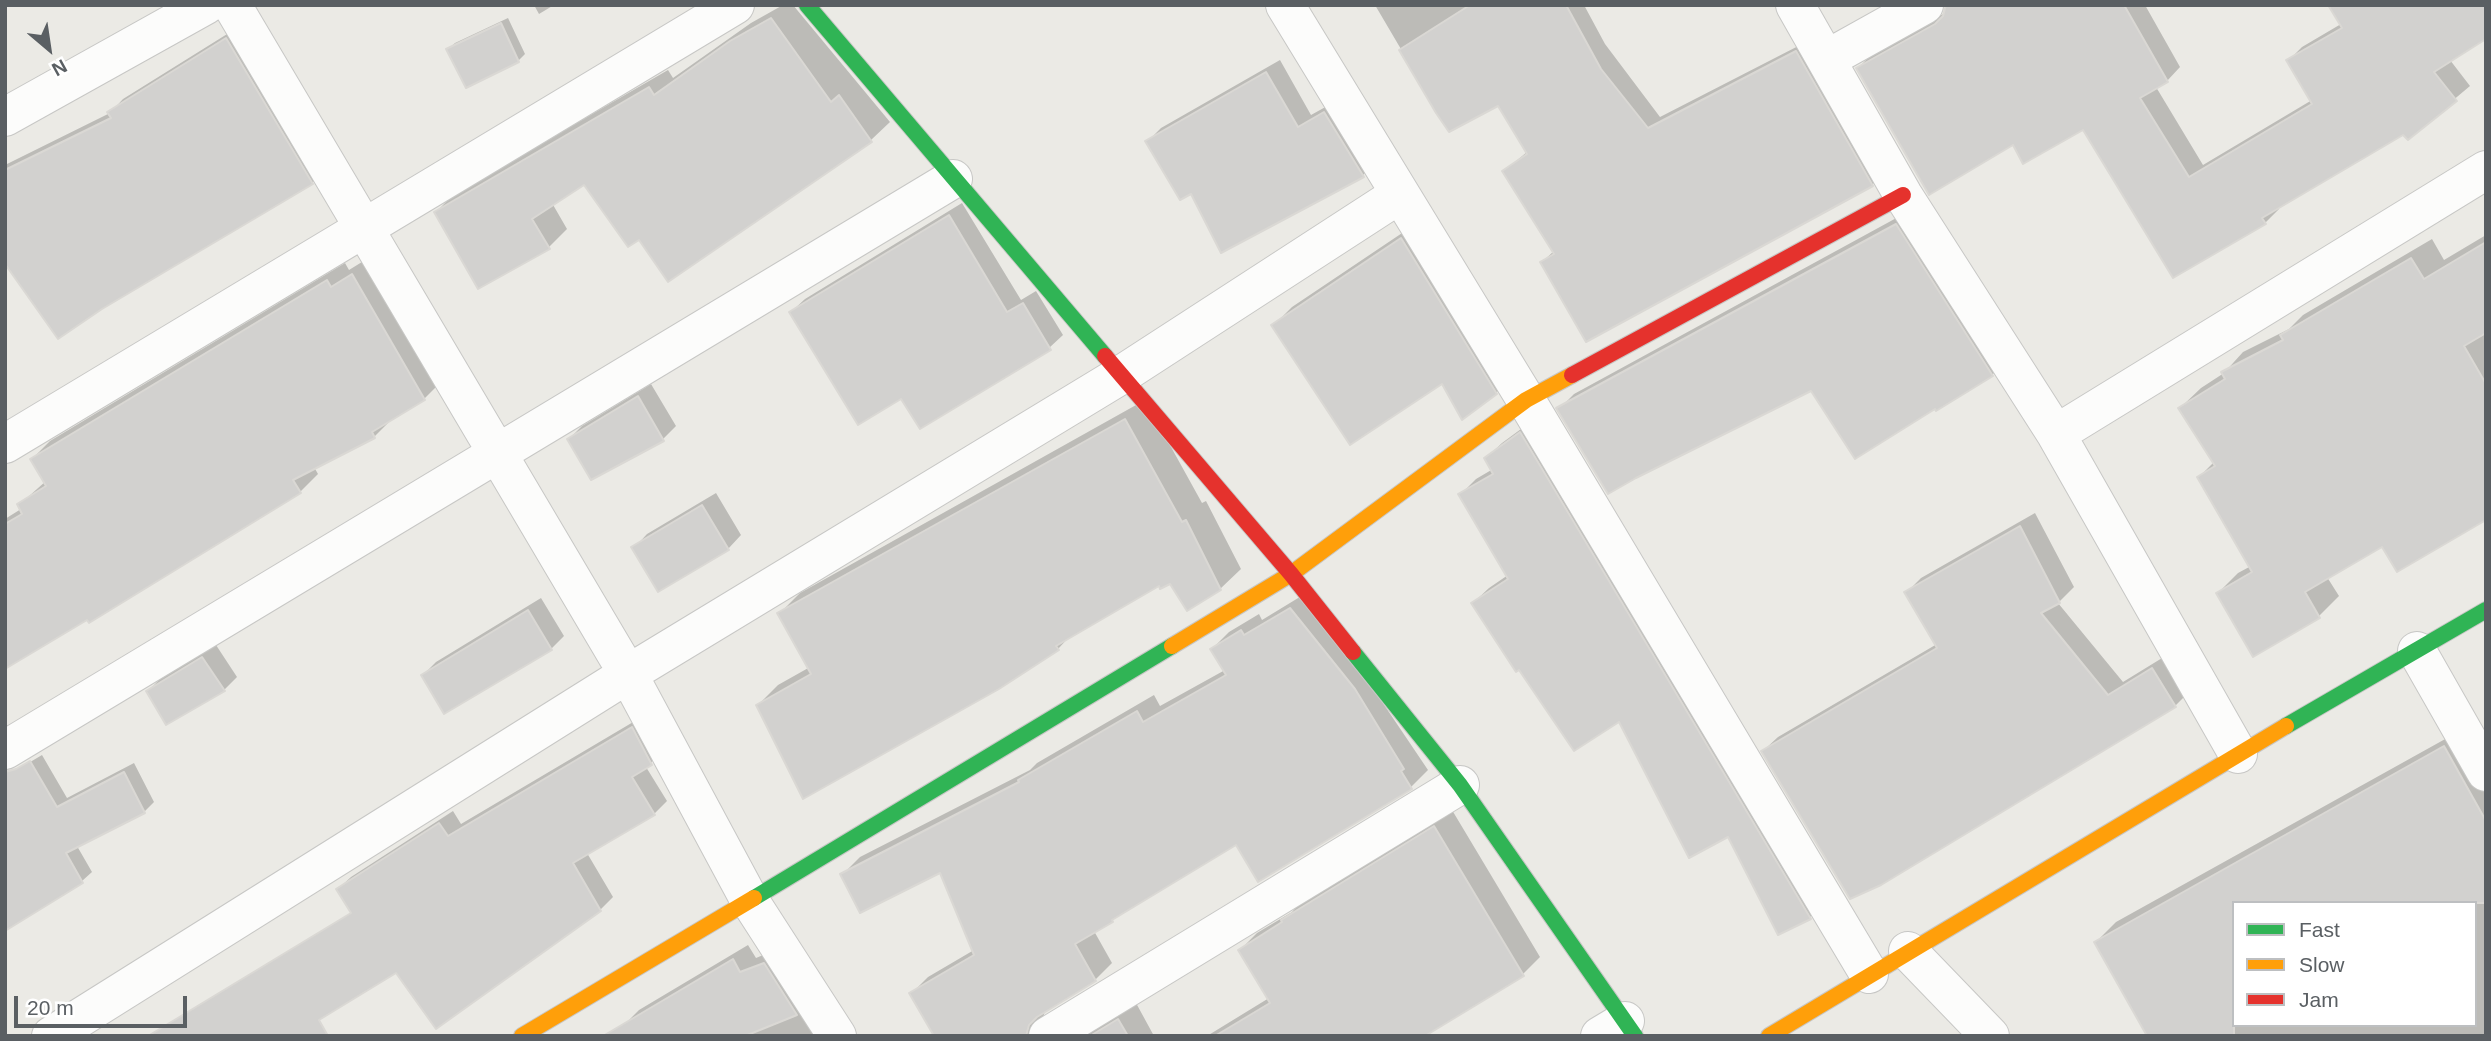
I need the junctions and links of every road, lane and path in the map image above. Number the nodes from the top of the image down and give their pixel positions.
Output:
1 (206, 5) edge
2 (232, 5) edge
3 (736, 5) edge
4 (807, 5) edge
5 (1285, 5) edge
6 (1795, 5) edge
7 (1924, 5) edge
8 (1827, 59) junction
9 (5, 117) edge
10 (2486, 170) edge
11 (953, 179) junction
12 (1400, 194) junction
13 (1903, 195) junction
14 (363, 227) junction
15 (1121, 375) junction
16 (1526, 400) junction
17 (2056, 434) junction
18 (5, 444) edge
19 (499, 454) junction
20 (1291, 574) junction
21 (2486, 610) edge
22 (2417, 651) junction
23 (628, 674) junction
24 (5, 750) edge
25 (2238, 754) junction
26 (2486, 772) edge
27 (1460, 785) junction
28 (750, 901) junction
29 (1908, 951) junction
30 (1869, 974) junction
31 (1620, 1031) edge
32 (51, 1036) edge
33 (522, 1036) edge
34 (838, 1036) edge
35 (1048, 1036) edge
36 (1769, 1036) edge
37 (1990, 1036) edge

1 - 9 street
2 - 14 street
3 - 14 street
4 - 11 main road
5 - 12 street
6 - 8 street
7 - 8 street
8 - 13 street
10 - 17 street
11 - 15 main road
11 - 19 street
12 - 15 street
12 - 16 street
13 - 16 main road
13 - 17 street
14 - 18 street
14 - 19 street
15 - 20 main road
15 - 23 street
16 - 20 main road
16 - 30 street
17 - 25 street
19 - 23 street
19 - 24 street
20 - 27 main road
20 - 28 main road
21 - 22 main road
22 - 25 main road
22 - 26 street
23 - 28 street
23 - 32 street
25 - 29 main road
27 - 31 main road
27 - 35 street
28 - 33 main road
28 - 34 street
29 - 30 main road
29 - 37 street
30 - 36 main road

